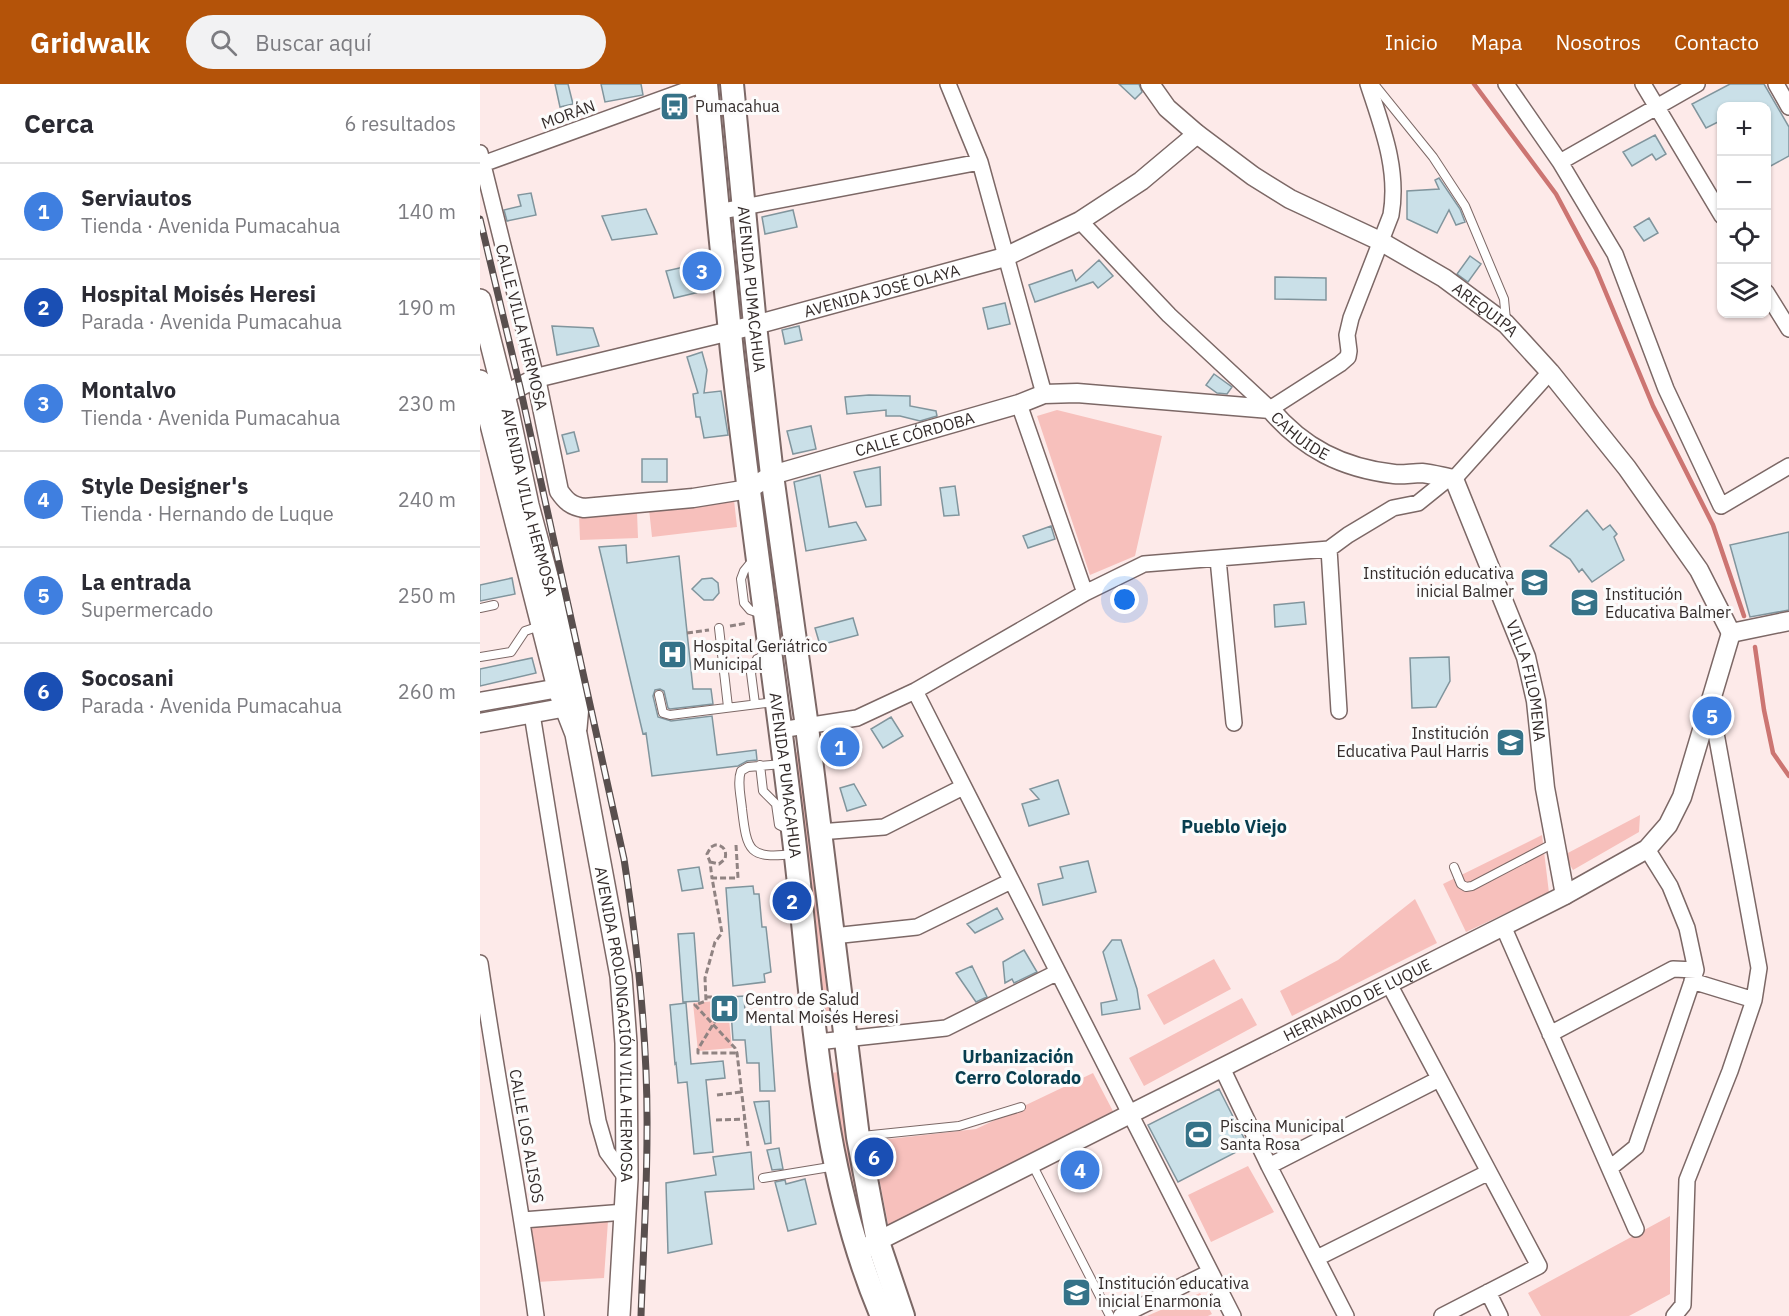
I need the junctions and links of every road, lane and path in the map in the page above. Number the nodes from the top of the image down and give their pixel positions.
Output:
1 (704, 84) edge
2 (732, 84) edge
3 (948, 84) edge
4 (1150, 84) edge
5 (1368, 84) edge
6 (1374, 84) edge
7 (1506, 84) edge
8 (1643, 84) edge
9 (1697, 84) edge
10 (1776, 84) edge
11 (1789, 107) edge
12 (1657, 108) junction
13 (1197, 134) junction
14 (481, 161) edge
15 (980, 162) junction
16 (1560, 162) junction
17 (744, 208) junction
18 (1718, 210) edge
19 (717, 212) junction
20 (1080, 221) junction
21 (1380, 242) junction
22 (1005, 257) junction
23 (1771, 298) edge
24 (480, 300) edge
25 (1506, 324) junction
26 (755, 325) junction
27 (1789, 329) edge
28 (730, 331) junction
29 (1550, 372) junction
30 (536, 378) junction
31 (488, 388) edge
32 (1044, 394) junction
33 (1019, 404) junction
34 (1270, 409) junction
35 (1789, 466) edge
36 (772, 475) junction
37 (1451, 478) junction
38 (750, 489) junction
39 (565, 501) joint
40 (1329, 549) junction
41 (1218, 559) junction
42 (1085, 593) junction
43 (494, 605) dead end
44 (480, 608) edge
45 (1789, 621) edge
46 (541, 626) junction
47 (719, 628) dead end
48 (1731, 633) junction
49 (797, 651) junction
50 (770, 655) junction
51 (480, 657) edge
52 (915, 691) junction
53 (659, 695) dead end
54 (569, 696) junction
55 (480, 702) edge
56 (765, 703) junction
57 (1711, 706) junction
58 (728, 707) junction
59 (1339, 711) dead end
60 (532, 714) junction
61 (480, 723) edge
62 (1234, 723) dead end
63 (807, 727) junction
64 (780, 730) junction
65 (784, 764) junction
66 (760, 765) junction
67 (963, 787) junction
68 (744, 823) junction
69 (819, 832) junction
70 (1555, 842) junction
71 (795, 843) junction
72 (1647, 849) junction
73 (711, 862) junction
74 (1454, 867) dead end
75 (712, 878) junction
76 (1011, 881) junction
77 (1565, 895) junction
78 (1503, 926) junction
79 (833, 936) junction
80 (480, 963) edge
81 (1058, 972) junction
82 (1694, 976) junction
83 (1389, 984) junction
84 (706, 997) junction
85 (1754, 1000) junction
86 (483, 1015) edge
87 (714, 1025) junction
88 (1550, 1034) junction
89 (845, 1039) junction
90 (817, 1042) junction
91 (737, 1053) junction
92 (1222, 1068) junction
93 (1439, 1079) junction
94 (741, 1092) junction
95 (717, 1095) dead end
96 (1022, 1107) dead end
97 (1130, 1114) junction
98 (745, 1119) junction
99 (716, 1120) dead end
100 (858, 1137) junction
101 (748, 1146) dead end
102 (1032, 1164) junction
103 (837, 1166) junction
104 (1269, 1166) junction
105 (1610, 1168) junction
106 (1489, 1172) junction
107 (763, 1178) dead end
108 (627, 1179) junction
109 (625, 1212) junction
110 (523, 1220) junction
111 (1636, 1228) dead end
112 (867, 1246) junction
113 (1317, 1258) junction
114 (1210, 1272) junction
115 (1488, 1292) junction
116 (536, 1316) edge
117 (619, 1316) edge
118 (882, 1316) edge
119 (903, 1316) edge
120 (1110, 1316) edge
121 (1121, 1316) edge
122 (1233, 1316) edge
123 (1346, 1316) edge
124 (1442, 1316) edge
125 (1500, 1316) edge
126 (1674, 1316) edge

1 - 14 street, MORÁN
1 - 19 main road, AVENIDA PUMACAHUA
2 - 17 main road, AVENIDA PUMACAHUA
3 - 15 street
4 - 13 street, AREQUIPA
5 - 21 street
6 - 25 lane
7 - 16 street
8 - 12 street
9 - 12 street
10 - 11 street
12 - 16 street
12 - 18 street
13 - 20 street, AVENIDA JOSÉ OLAYA
13 - 21 street, AREQUIPA
14 - 30 street, CALLE VILLA HERMOSA
15 - 17 street
15 - 22 street
16 - 35 street
17 - 19 street
17 - 26 main road, AVENIDA PUMACAHUA
19 - 28 main road, AVENIDA PUMACAHUA
20 - 22 street, AVENIDA JOSÉ OLAYA
20 - 34 street, CAHUIDE
21 - 25 street, AREQUIPA
21 - 34 street
22 - 26 street, AVENIDA JOSÉ OLAYA
22 - 32 street
23 - 27 street
24 - 31 main road, AVENIDA VILLA HERMOSA
25 - 29 street, AREQUIPA
26 - 28 street, AVENIDA JOSÉ OLAYA
26 - 36 main road, AVENIDA PUMACAHUA
28 - 30 street, AVENIDA JOSÉ OLAYA
28 - 38 main road, AVENIDA PUMACAHUA
29 - 37 street
29 - 48 street, AREQUIPA
30 - 31 street, AVENIDA JOSÉ OLAYA
30 - 39 street, CALLE VILLA HERMOSA
31 - 46 main road, AVENIDA VILLA HERMOSA
31 - 54 main road, AVENIDA VILLA HERMOSA
32 - 33 street, CALLE CÓRDOBA
32 - 34 street, CALLE CÓRDOBA
33 - 36 street, CALLE CÓRDOBA
33 - 42 street
34 - 37 street, CAHUIDE
36 - 38 street, CALLE CÓRDOBA
36 - 49 main road, AVENIDA PUMACAHUA
37 - 40 street
37 - 70 street, VILLA FILOMENA
38 - 39 street, CALLE CÓRDOBA
38 - 50 main road, AVENIDA PUMACAHUA
40 - 41 street
40 - 59 street
41 - 42 street
41 - 62 street
42 - 52 street
43 - 44 lane
45 - 48 street
46 - 51 lane
46 - 54 main road, AVENIDA VILLA HERMOSA
47 - 58 lane
48 - 57 street, HERNANDO DE LUQUE
49 - 50 main road
49 - 63 main road, AVENIDA PUMACAHUA
50 - 56 main road, AVENIDA PUMACAHUA
52 - 63 street
52 - 67 street
53 - 58 lane
54 - 55 street
54 - 60 street
54 - 108 main road, AVENIDA PROLONGACIÓN VILLA HERMOSA
56 - 58 lane
56 - 64 main road, AVENIDA PUMACAHUA
57 - 72 street, HERNANDO DE LUQUE
57 - 85 street
60 - 61 street
60 - 108 street
63 - 64 street
63 - 69 main road, AVENIDA PUMACAHUA
64 - 65 main road, AVENIDA PUMACAHUA
65 - 66 lane
65 - 71 main road, AVENIDA PUMACAHUA
66 - 68 lane
66 - 71 lane
67 - 69 street
67 - 76 street
68 - 71 lane
68 - 75 path
69 - 79 main road, AVENIDA PUMACAHUA
70 - 74 lane
70 - 77 street, VILLA FILOMENA
71 - 90 main road, AVENIDA PUMACAHUA
72 - 77 street, HERNANDO DE LUQUE
72 - 82 street
73 - 73 path
73 - 75 path
75 - 84 path
76 - 79 street
76 - 81 street
77 - 78 street, HERNANDO DE LUQUE
78 - 83 street, HERNANDO DE LUQUE
78 - 88 street
79 - 89 main road, AVENIDA PUMACAHUA
80 - 86 street, CALLE LOS ALISOS
81 - 89 street
81 - 97 street
82 - 85 street
82 - 88 street
82 - 105 street
83 - 92 street, HERNANDO DE LUQUE
83 - 93 street
84 - 87 path
84 - 87 path
85 - 126 street
86 - 110 street, CALLE LOS ALISOS
87 - 91 path
87 - 91 path
88 - 105 street
89 - 90 street
89 - 100 main road, AVENIDA PUMACAHUA
90 - 103 main road, AVENIDA PUMACAHUA
91 - 94 path
92 - 97 street, HERNANDO DE LUQUE
92 - 104 street
93 - 104 street
93 - 106 street
94 - 95 path
94 - 98 path
96 - 100 lane
97 - 102 street, HERNANDO DE LUQUE
97 - 114 street
98 - 99 path
98 - 101 path
100 - 112 main road, AVENIDA PUMACAHUA
102 - 112 street, HERNANDO DE LUQUE
102 - 120 lane
103 - 107 lane
103 - 112 main road, AVENIDA PUMACAHUA
104 - 113 street
105 - 111 street
106 - 113 street
106 - 115 street
108 - 109 main road, AVENIDA PROLONGACIÓN VILLA HERMOSA
109 - 110 street
109 - 117 main road, AVENIDA PROLONGACIÓN VILLA HERMOSA
110 - 116 street, CALLE LOS ALISOS
112 - 118 main road
112 - 119 main road
113 - 123 street
114 - 121 street
114 - 122 street
115 - 124 street
115 - 125 street

